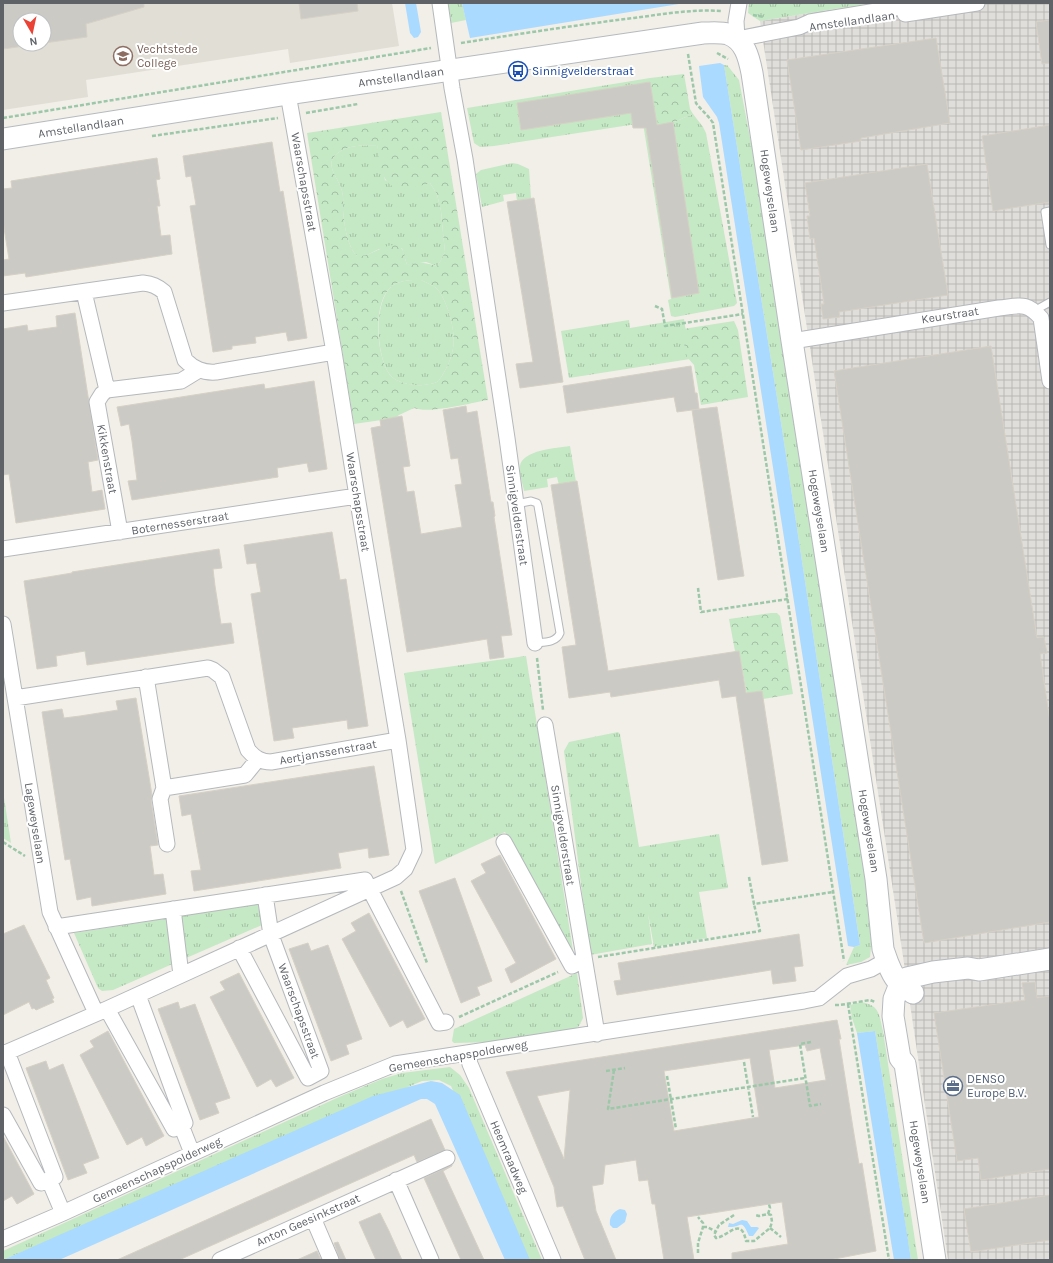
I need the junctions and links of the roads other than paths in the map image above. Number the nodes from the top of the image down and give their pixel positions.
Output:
1 (440, 3) edge
2 (918, 3) edge
3 (977, 3) edge
4 (738, 8) edge
5 (799, 27) junction
6 (736, 39) junction
7 (449, 70) junction
8 (288, 94) junction
9 (3, 140) edge
10 (1050, 211) edge
11 (1050, 245) edge
12 (84, 292) junction
13 (1050, 302) edge
14 (3, 304) edge
15 (1034, 311) junction
16 (792, 341) junction
17 (334, 352) junction
18 (199, 370) junction
19 (1050, 380) edge
20 (107, 390) junction
21 (357, 496) junction
22 (516, 504) junction
23 (120, 532) junction
24 (3, 549) edge
25 (3, 624) edge
26 (535, 644) joint
27 (146, 677) junction
28 (15, 698) junction
29 (545, 725) road end
30 (398, 740) junction
31 (258, 759) junction
32 (164, 788) junction
33 (504, 842) dead end
34 (167, 844) dead end
35 (370, 889) junction
36 (265, 895) junction
37 (173, 909) junction
38 (56, 927) junction
39 (271, 935) junction
40 (238, 948) junction
41 (1050, 959) edge
42 (886, 960) junction
43 (578, 962) junction
44 (181, 975) junction
45 (906, 988) junction
46 (138, 995) junction
47 (101, 1011) junction
48 (446, 1022) road end
49 (597, 1034) junction
50 (5, 1053) edge
51 (467, 1053) junction
52 (314, 1075) junction
53 (324, 1094) junction
54 (3, 1115) edge
55 (181, 1125) junction
56 (192, 1153) junction
57 (447, 1158) dead end
58 (49, 1180) junction
59 (396, 1180) junction
60 (63, 1213) junction
61 (313, 1218) junction
62 (3, 1239) edge
63 (229, 1258) edge
64 (331, 1260) edge
65 (431, 1260) edge
66 (553, 1260) edge
67 (935, 1260) edge

1 - 7 street, Sinnigvelderstraat
2 - 5 street, Amstellandlaan
3 - 5 street, Amstellandlaan
4 - 6 street
5 - 6 street, Amstellandlaan
6 - 7 main road, Amstellandlaan
6 - 16 main road, Hogeweyselaan
7 - 8 main road, Amstellandlaan
7 - 22 street, Sinnigvelderstraat
8 - 9 main road, Amstellandlaan
8 - 17 street, Waarschapsstraat
10 - 11 lane
12 - 14 street
12 - 18 street
12 - 20 street
13 - 15 lane
15 - 16 street, Keurstraat
15 - 19 street
16 - 42 main road, Hogeweyselaan
17 - 18 street
17 - 21 street, Waarschapsstraat
18 - 20 street
20 - 23 street, Kikkenstraat
21 - 23 street, Boternesserstraat
21 - 30 street, Waarschapsstraat
22 - 26 street, Sinnigvelderstraat
22 - 26 lane
23 - 24 street, Boternesserstraat
25 - 28 street, Lageweyselaan
27 - 28 street
27 - 31 street
27 - 32 street
28 - 38 street, Lageweyselaan
29 - 43 street, Sinnigvelderstraat
30 - 31 street, Aertjanssenstraat
30 - 35 street, Waarschapsstraat
31 - 32 street
32 - 34 street
33 - 43 street, Sinnigvelderstraat
35 - 36 street
35 - 39 street, Waarschapsstraat
35 - 48 street
36 - 37 street
36 - 39 street, Waarschapsstraat
37 - 38 street
37 - 44 street
38 - 47 street, Lageweyselaan
39 - 40 street, Waarschapsstraat
39 - 52 street, Waarschapsstraat
40 - 44 street, Waarschapsstraat
40 - 52 street, Waarschapsstraat
41 - 45 main road
42 - 45 main road, Hogeweyselaan
42 - 49 street, Gemeenschapspolderweg
43 - 49 street, Sinnigvelderstraat
44 - 46 street, Waarschapsstraat
45 - 67 main road, Hogeweyselaan
46 - 47 street, Waarschapsstraat
46 - 55 street
47 - 50 street, Waarschapsstraat
47 - 55 street
49 - 51 street, Gemeenschapspolderweg
50 - 58 street, Waarschapsstraat
51 - 53 street, Gemeenschapspolderweg
51 - 66 street, Heemraadweg
52 - 53 street
53 - 56 street, Gemeenschapspolderweg
54 - 58 street
55 - 56 street
56 - 60 street, Gemeenschapspolderweg
57 - 59 street, Anton Geesinkstraat
58 - 60 street
59 - 61 street, Anton Geesinkstraat
59 - 65 street
60 - 62 street, Gemeenschapspolderweg
61 - 63 street, Anton Geesinkstraat
61 - 64 street

